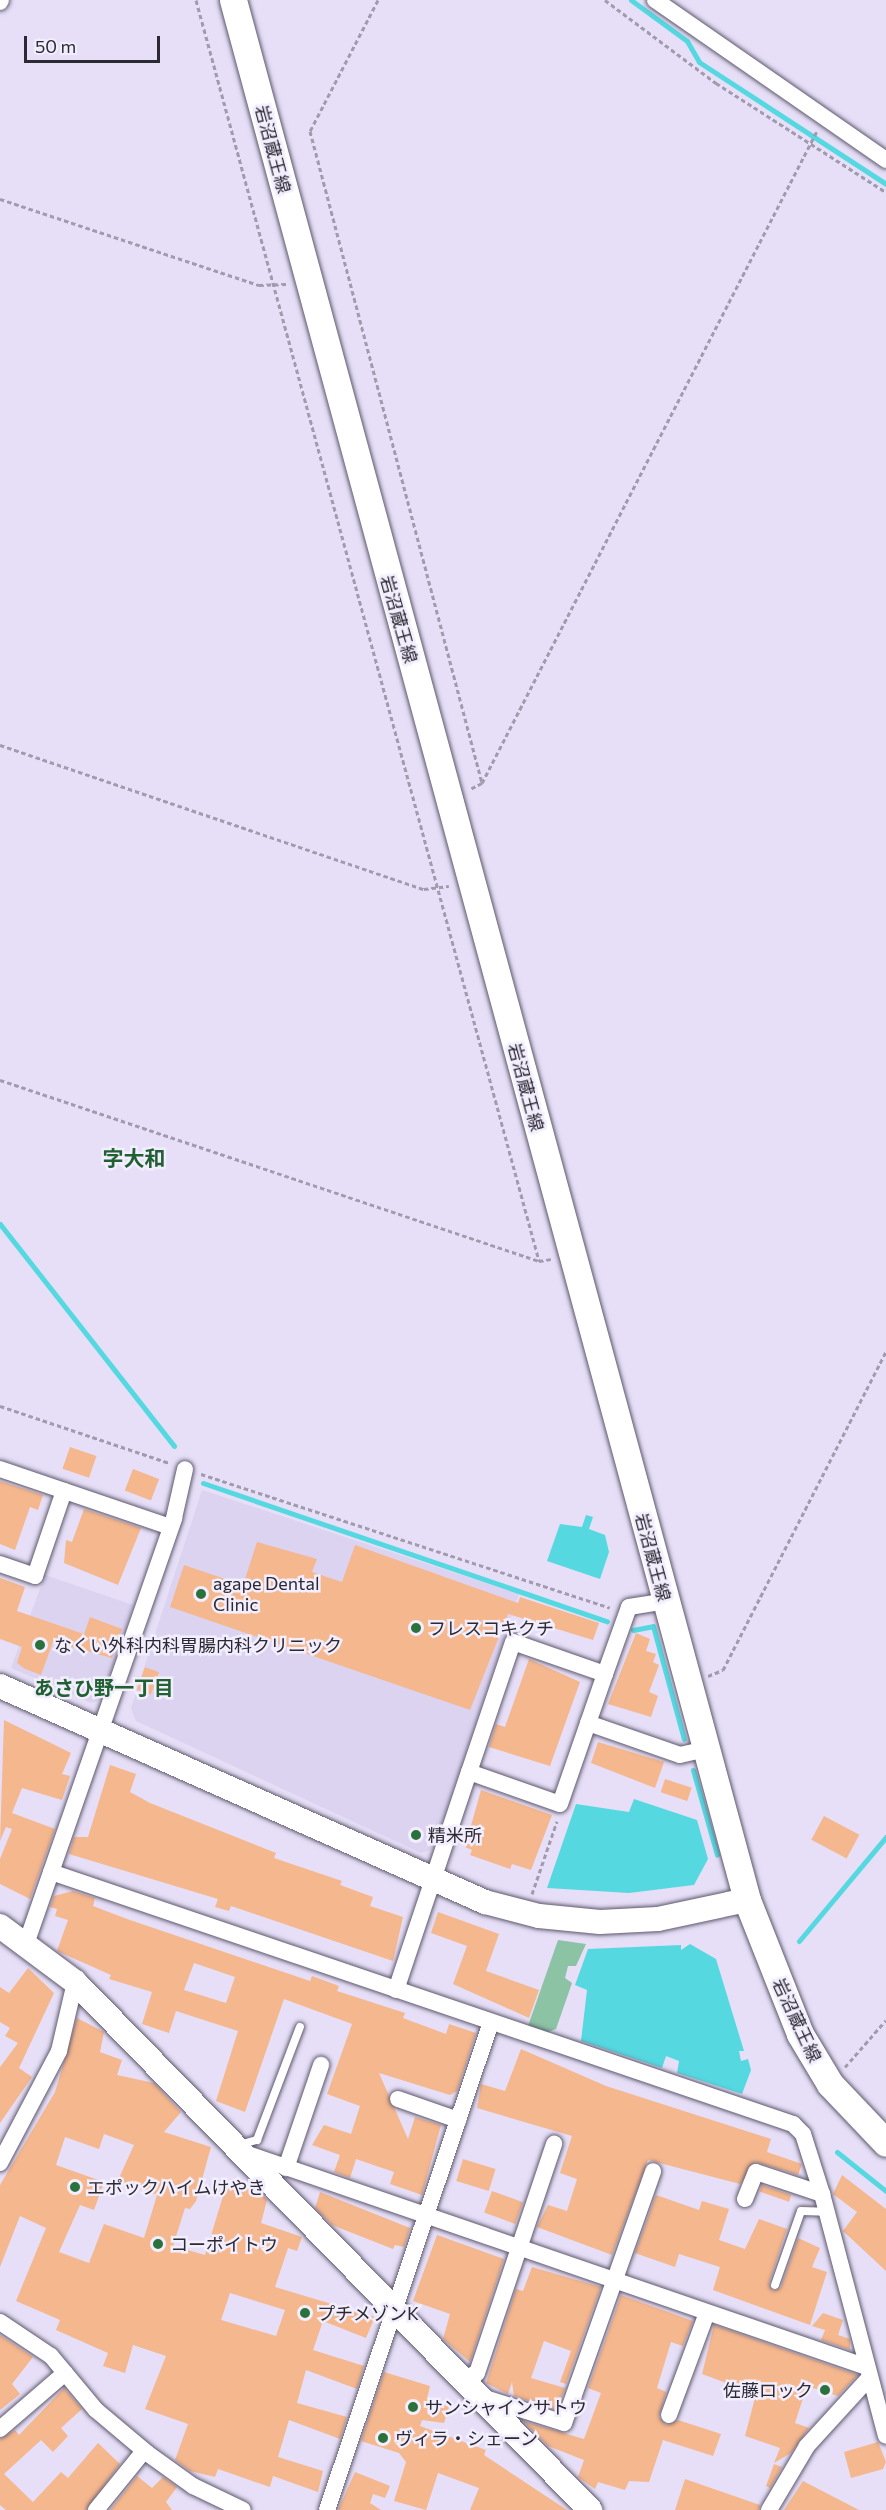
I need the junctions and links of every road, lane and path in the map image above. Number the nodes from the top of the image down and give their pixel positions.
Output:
1 (196, 0) edge
2 (233, 0) edge
3 (371, 0) edge
4 (605, 0) edge
5 (655, 0) edge
6 (377, 1) edge
7 (812, 140) dead end
8 (809, 144) junction
9 (886, 160) edge
10 (886, 192) edge
11 (0, 198) edge
12 (309, 281) junction
13 (273, 285) junction
14 (0, 745) edge
15 (482, 783) junction
16 (449, 798) junction
17 (472, 883) junction
18 (438, 887) junction
19 (0, 1080) edge
20 (571, 1257) junction
21 (539, 1261) junction
22 (886, 1353) edge
23 (0, 1406) edge
24 (0, 1469) edge
25 (185, 1469) junction
26 (64, 1491) junction
27 (170, 1527) junction
28 (0, 1564) edge
29 (665, 1601) junction
30 (629, 1607) junction
31 (605, 1674) junction
32 (689, 1684) junction
33 (0, 1686) edge
34 (588, 1723) junction
35 (100, 1732) junction
36 (707, 1749) junction
37 (469, 1772) junction
38 (560, 1804) junction
39 (51, 1872) junction
40 (431, 1881) junction
41 (532, 1895) dead end
42 (747, 1900) junction
43 (0, 1926) edge
44 (26, 1944) junction
45 (75, 1982) junction
46 (396, 1989) junction
47 (886, 2020) edge
48 (491, 2022) junction
49 (300, 2026) dead end
50 (321, 2065) dead end
51 (830, 2084) junction
52 (398, 2099) dead end
53 (458, 2120) junction
54 (554, 2144) dead end
55 (886, 2144) edge
56 (239, 2149) junction
57 (0, 2163) edge
58 (286, 2168) junction
59 (653, 2171) dead end
60 (822, 2194) junction
61 (745, 2199) dead end
62 (826, 2212) junction
63 (427, 2216) junction
64 (519, 2249) junction
65 (614, 2281) junction
66 (775, 2285) dead end
67 (392, 2312) junction
68 (707, 2313) junction
69 (0, 2322) edge
70 (868, 2372) junction
71 (65, 2373) junction
72 (466, 2387) junction
73 (883, 2412) edge
74 (669, 2415) dead end
75 (0, 2429) edge
76 (886, 2436) edge
77 (144, 2451) junction
78 (96, 2510) edge
79 (243, 2510) edge
80 (327, 2510) edge
81 (590, 2510) edge
82 (769, 2510) edge

1 - 13 path
2 - 12 main road, 岩沼蔵王線
3 - 6 path
4 - 8 path
5 - 9 street
6 - 15 path
7 - 8 path
8 - 10 path
8 - 15 path
11 - 13 path
12 - 13 path
12 - 16 main road, 岩沼蔵王線
13 - 18 path
14 - 18 path
15 - 16 path
16 - 17 main road, 岩沼蔵王線
17 - 18 path
17 - 20 main road, 岩沼蔵王線
18 - 21 path
19 - 21 path
20 - 21 path
20 - 29 main road, 岩沼蔵王線
22 - 32 path
23 - 25 path
24 - 26 street
25 - 27 street
25 - 30 path
26 - 27 street
26 - 28 street
27 - 35 street
29 - 30 street
29 - 32 main road, 岩沼蔵王線
30 - 31 street
31 - 34 street
31 - 37 street
32 - 36 main road, 岩沼蔵王線
33 - 35 street
34 - 36 street
34 - 38 street
35 - 39 street
35 - 40 street
36 - 42 main road, 岩沼蔵王線
37 - 38 street
37 - 40 street
38 - 41 path
39 - 44 street
39 - 46 street
40 - 42 street
40 - 46 street
42 - 51 main road, 岩沼蔵王線
43 - 44 street
44 - 45 street
45 - 56 street
45 - 57 street
46 - 48 street
47 - 51 path
48 - 53 street
48 - 60 street
49 - 56 lane
50 - 58 street
51 - 55 main road, 岩沼蔵王線
52 - 53 street
53 - 63 street
54 - 64 street
56 - 58 street
56 - 67 street
58 - 63 street
59 - 65 street
60 - 61 street
60 - 62 street
62 - 66 lane
62 - 70 street
63 - 64 street
63 - 67 street
64 - 65 street
64 - 72 street
65 - 68 street
65 - 72 street
67 - 72 street
67 - 80 street
68 - 70 street
68 - 74 street
69 - 71 street
70 - 73 street
70 - 82 street
71 - 75 street
71 - 77 street
72 - 81 street
73 - 76 street
77 - 78 street
77 - 79 street

